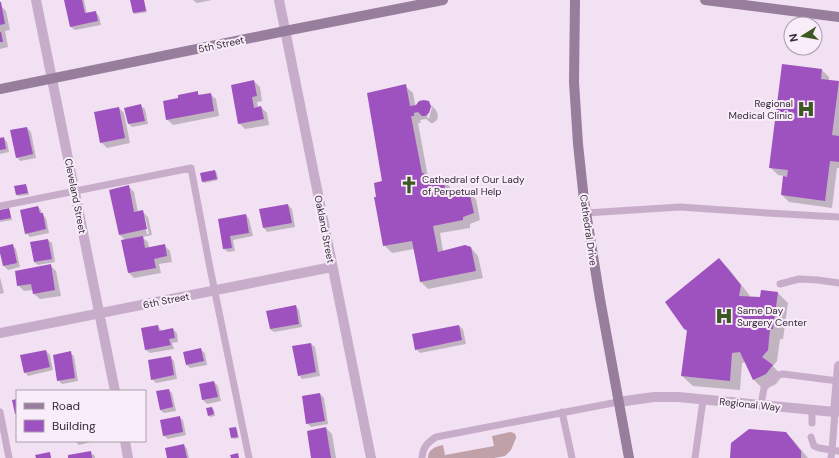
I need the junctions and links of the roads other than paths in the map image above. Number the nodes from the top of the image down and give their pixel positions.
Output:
1 (36, 0) edge
2 (279, 0) edge
3 (442, 0) edge
4 (575, 0) edge
5 (705, 0) edge
6 (839, 17) edge
7 (285, 31) junction
8 (52, 79) junction
9 (0, 89) edge
10 (74, 191) junction
11 (0, 206) edge
12 (586, 213) junction
13 (839, 217) edge
14 (332, 267) junction
15 (839, 283) edge
16 (780, 284) dead end
17 (215, 290) junction
18 (99, 313) junction
19 (0, 333) edge
20 (839, 366) edge
21 (838, 380) junction
22 (115, 390) edge
23 (703, 400) junction
24 (618, 402) junction
25 (761, 405) junction
26 (812, 410) junction
27 (0, 412) edge
28 (562, 412) junction
29 (837, 413) edge
30 (812, 423) dead end
31 (811, 437) dead end
32 (125, 442) edge
33 (834, 453) edge
34 (9, 458) edge
35 (128, 458) edge
36 (249, 458) edge
37 (371, 458) edge
38 (422, 458) edge
39 (572, 458) edge
40 (629, 458) edge
41 (695, 458) edge

1 - 8 street, Cleveland Street
2 - 7 street, Oakland Street
3 - 7 main road, 5th Street
4 - 12 main road, Cathedral Drive
5 - 6 main road
7 - 8 main road, 5th Street
7 - 14 street, Oakland Street
8 - 9 main road, 5th Street
8 - 10 street, Cleveland Street
10 - 11 lane
10 - 17 lane
10 - 18 street, Cleveland Street
12 - 13 lane
12 - 24 main road, Cathedral Drive
14 - 17 street, 6th Street
14 - 37 street, Oakland Street
15 - 16 lane
17 - 18 street, 6th Street
17 - 36 lane
18 - 19 street, 6th Street
18 - 22 street, Cleveland Street
20 - 21 street
21 - 25 lane
21 - 29 street
23 - 24 street, Regional Way
23 - 25 street, Regional Way
23 - 41 lane
24 - 28 lane
24 - 40 main road, Cathedral Drive
25 - 26 street, Regional Way
26 - 29 street, Regional Way
26 - 30 lane
27 - 34 lane
28 - 38 lane
28 - 39 lane
29 - 33 lane
31 - 33 lane
32 - 35 street

